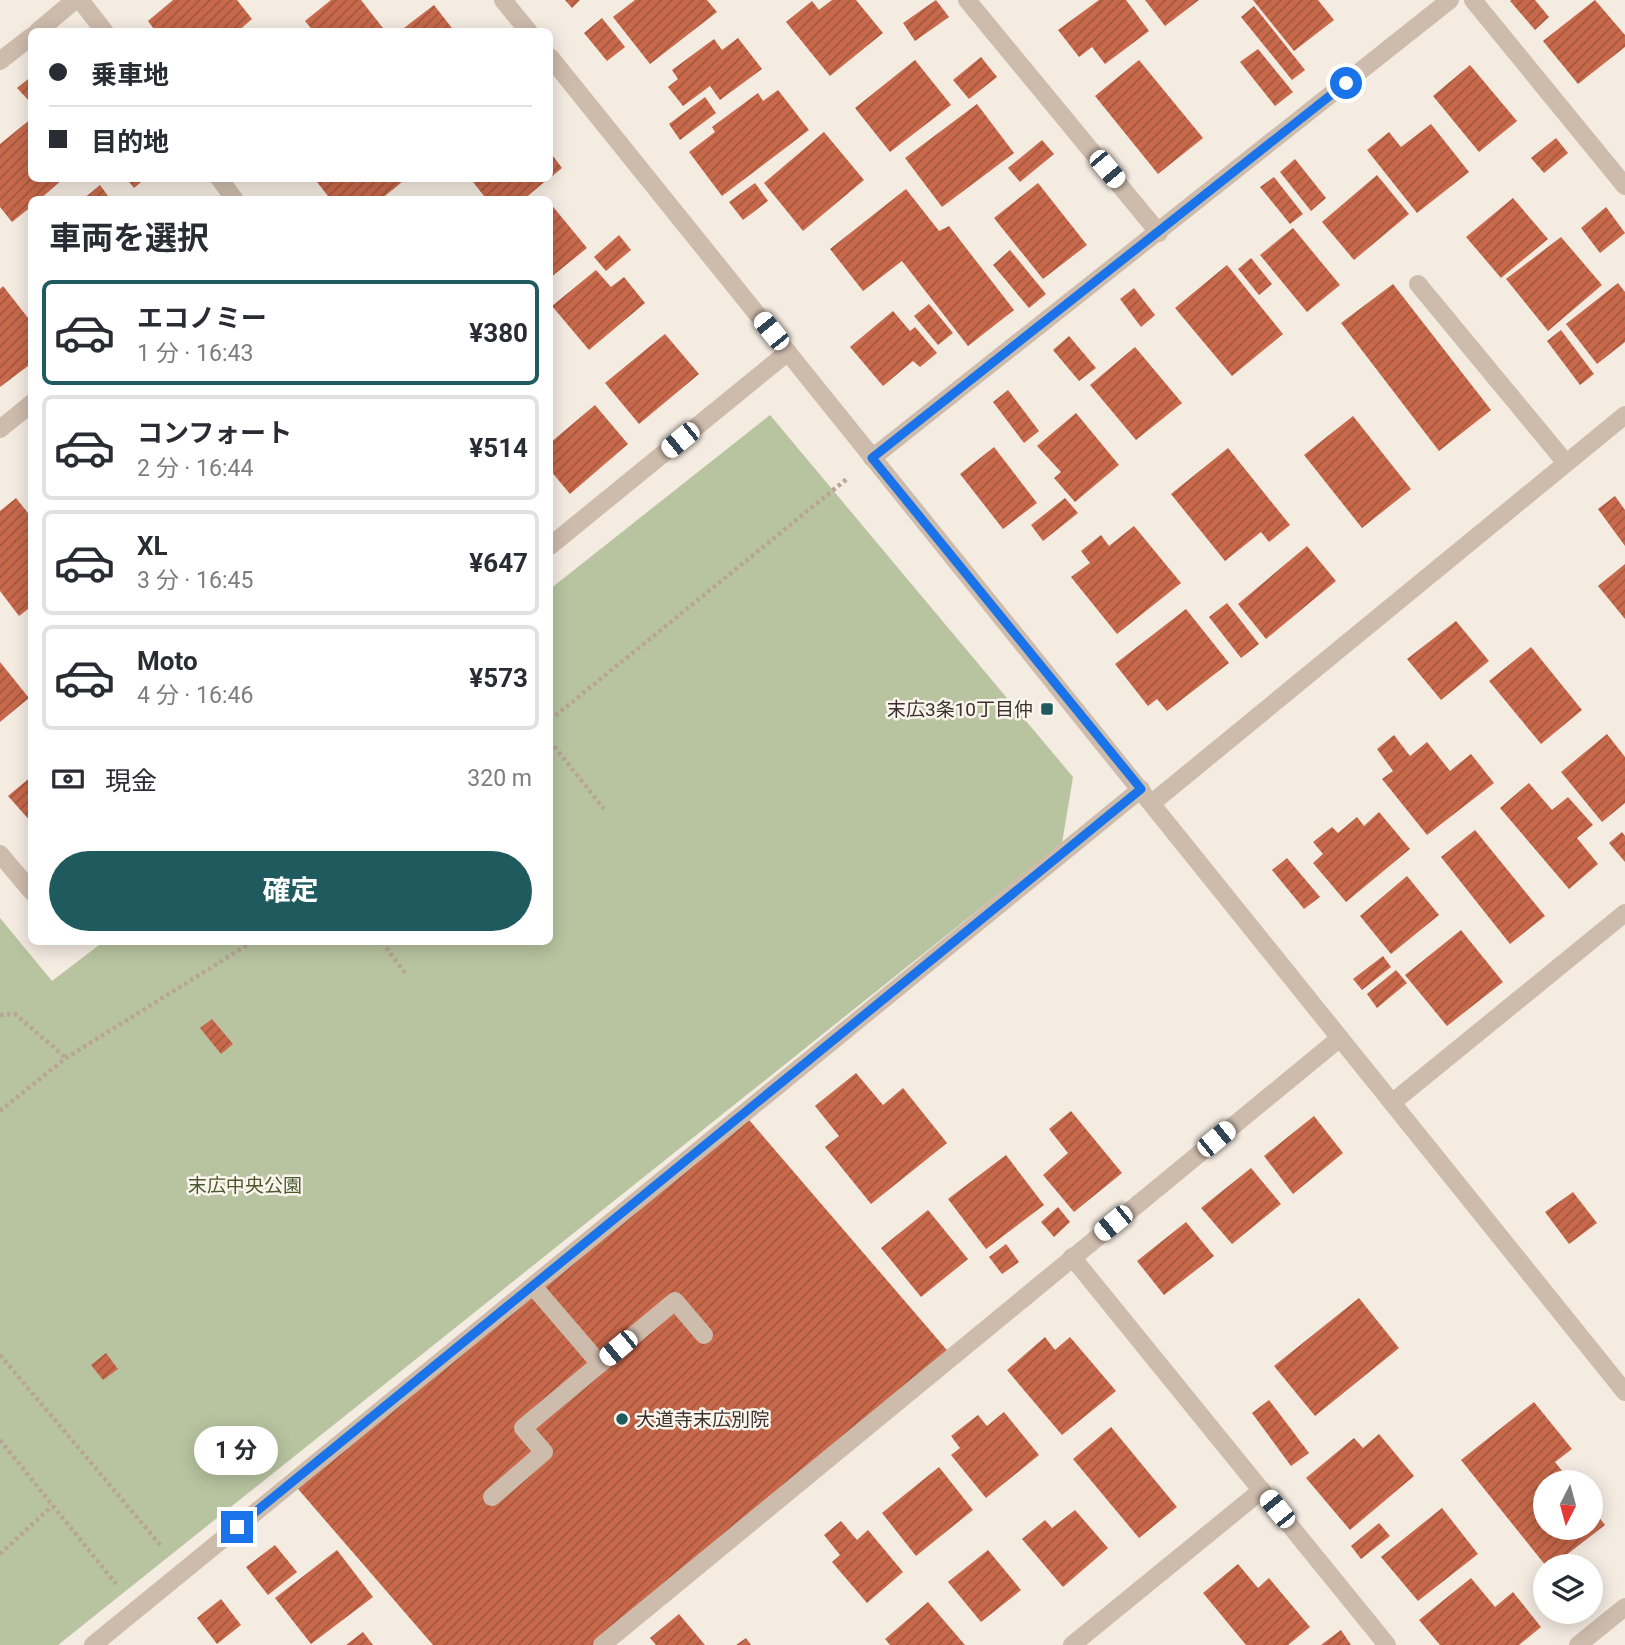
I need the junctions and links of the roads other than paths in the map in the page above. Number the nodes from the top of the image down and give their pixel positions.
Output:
1 (78, 0) edge
2 (503, 0) edge
3 (967, 0) edge
4 (1450, 0) edge
5 (1473, 0) edge
6 (42, 28) edge
7 (102, 28) edge
8 (526, 28) edge
9 (28, 39) edge
10 (0, 61) edge
11 (553, 61) edge
12 (1625, 186) edge
13 (1159, 233) junction
14 (1418, 284) dead end
15 (788, 352) junction
16 (28, 410) edge
17 (1625, 415) edge
18 (0, 429) edge
19 (872, 458) junction
20 (1566, 463) junction
21 (553, 544) edge
22 (1147, 796) junction
23 (0, 854) edge
24 (28, 887) edge
25 (1625, 913) edge
26 (1340, 1038) junction
27 (1393, 1102) junction
28 (1072, 1257) junction
29 (533, 1286) junction
30 (704, 1335) dead end
31 (600, 1364) junction
32 (1623, 1384) edge
33 (1262, 1490) junction
34 (492, 1497) dead end
35 (1625, 1607) edge
36 (93, 1645) edge
37 (602, 1645) edge
38 (1072, 1645) edge
39 (1387, 1645) edge
40 (1578, 1645) edge

1 - 6 street
1 - 7 street
2 - 8 street
3 - 13 street
4 - 13 street
5 - 12 street
9 - 10 street
11 - 15 street
13 - 19 street
14 - 20 street
15 - 19 street
15 - 21 street
16 - 18 street
17 - 20 street
19 - 22 street
20 - 22 street
22 - 26 street
22 - 29 street
23 - 24 street
25 - 27 street
26 - 27 street
26 - 28 street
27 - 32 street
28 - 33 street
28 - 37 street
29 - 31 street
29 - 36 street
30 - 31 street
31 - 34 street
33 - 38 street
33 - 39 street
35 - 40 street

